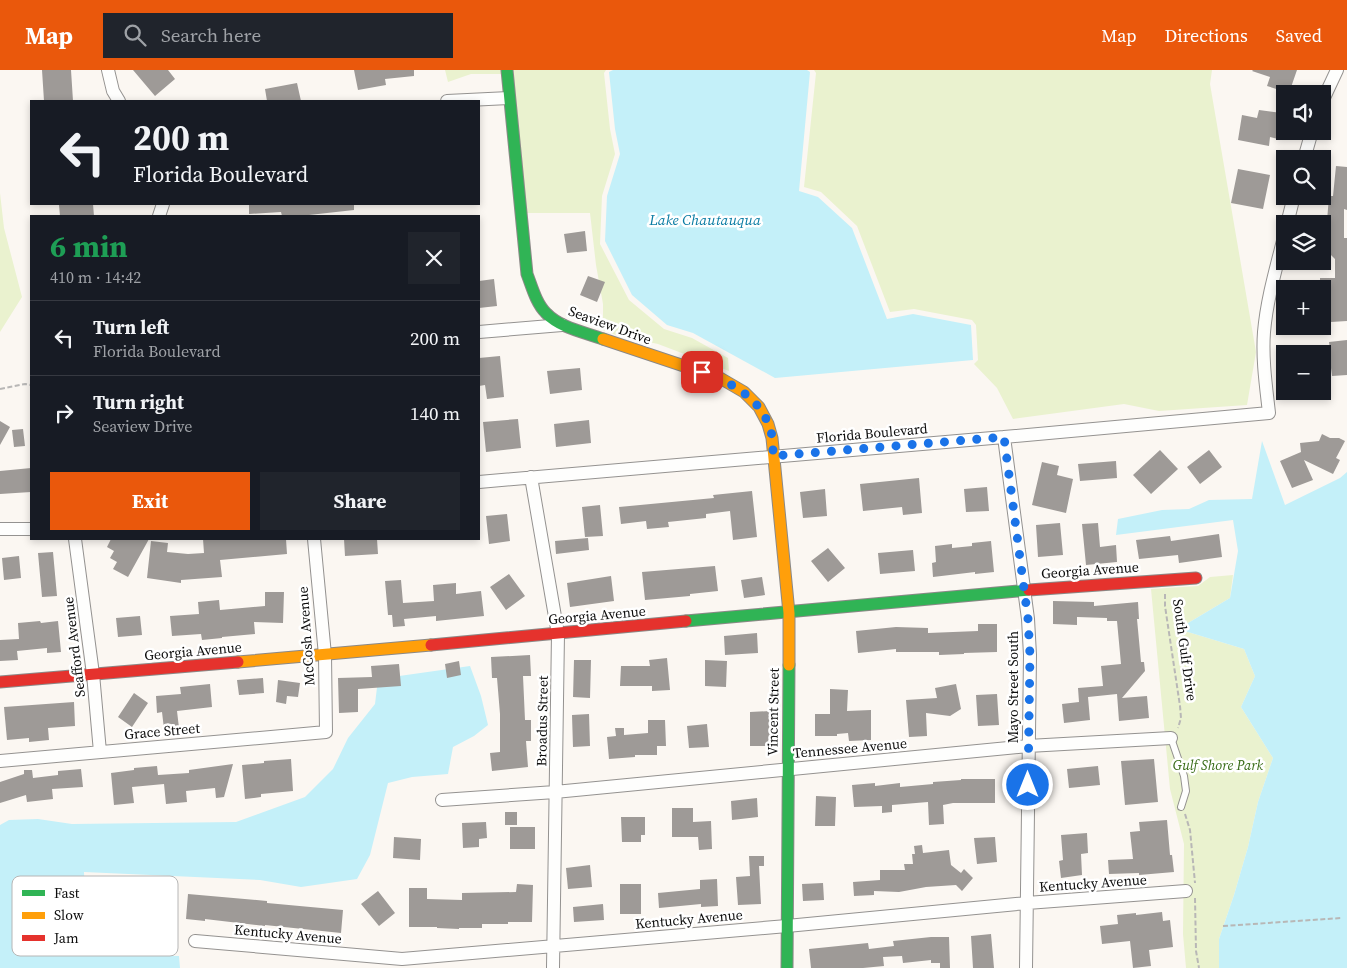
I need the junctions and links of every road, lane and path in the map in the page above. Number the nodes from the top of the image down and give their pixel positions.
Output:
1 (108, 70) edge
2 (507, 70) edge
3 (1337, 70) edge
4 (1330, 85) edge
5 (509, 98) junction
6 (118, 100) edge
7 (468, 100) edge
8 (1276, 270) edge
9 (562, 325) junction
10 (480, 332) edge
11 (30, 385) edge
12 (0, 389) edge
13 (1004, 437) junction
14 (773, 456) junction
15 (531, 477) junction
16 (480, 482) edge
17 (30, 528) edge
18 (0, 529) edge
19 (75, 540) edge
20 (314, 540) edge
21 (1196, 578) dead end
22 (1164, 580) junction
23 (1024, 590) junction
24 (789, 613) junction
25 (558, 634) junction
26 (325, 655) junction
27 (93, 674) junction
28 (0, 682) edge
29 (326, 732) joint
30 (1171, 738) junction
31 (1028, 746) junction
32 (100, 752) junction
33 (0, 761) edge
34 (788, 768) junction
35 (555, 792) junction
36 (442, 800) dead end
37 (1181, 807) dead end
38 (1186, 891) dead end
39 (1027, 903) junction
40 (1341, 918) dead end
41 (787, 926) junction
42 (1223, 926) dead end
43 (195, 941) dead end
44 (553, 946) junction
45 (553, 968) edge
46 (787, 968) edge
47 (1026, 968) edge

1 - 6 street
2 - 5 street, Seaview Drive
3 - 4 street
5 - 7 street
5 - 9 street, Seaview Drive
8 - 13 street, Florida Boulevard
9 - 10 street
9 - 14 street, Seaview Drive
11 - 12 path
13 - 14 street, Florida Boulevard
13 - 23 street, Mayo Street South
14 - 15 street, Florida Boulevard
14 - 24 street, Vincent Street
15 - 16 street, Florida Boulevard
15 - 25 street, Broadus Street
17 - 18 street
19 - 27 street, Seafford Avenue
20 - 26 street, McCosh Avenue
21 - 22 street, Georgia Avenue
22 - 23 street, Georgia Avenue
22 - 30 path, South Gulf Drive
23 - 24 street, Georgia Avenue
23 - 31 street, Mayo Street South
24 - 25 street, Georgia Avenue
24 - 34 street, Vincent Street
25 - 26 street, Georgia Avenue
25 - 35 street, Broadus Street
26 - 27 street, Georgia Avenue
26 - 29 street, McCosh Avenue
27 - 28 street, Georgia Avenue
27 - 32 street, Seafford Avenue
29 - 32 street, Grace Street
30 - 31 street, Tennessee Avenue
30 - 37 lane
31 - 34 street, Tennessee Avenue
31 - 39 street, Mayo Street South
32 - 33 street, Grace Street
34 - 35 street, Tennessee Avenue
34 - 41 street, Vincent Street
35 - 36 street, Tennessee Avenue
35 - 44 street, Broadus Street
38 - 39 street, Kentucky Avenue
39 - 41 street, Kentucky Avenue
39 - 47 street, Mayo Street South
40 - 42 path
41 - 44 street, Kentucky Avenue
41 - 46 street, Vincent Street
43 - 44 street, Kentucky Avenue
44 - 45 street, Broadus Street

